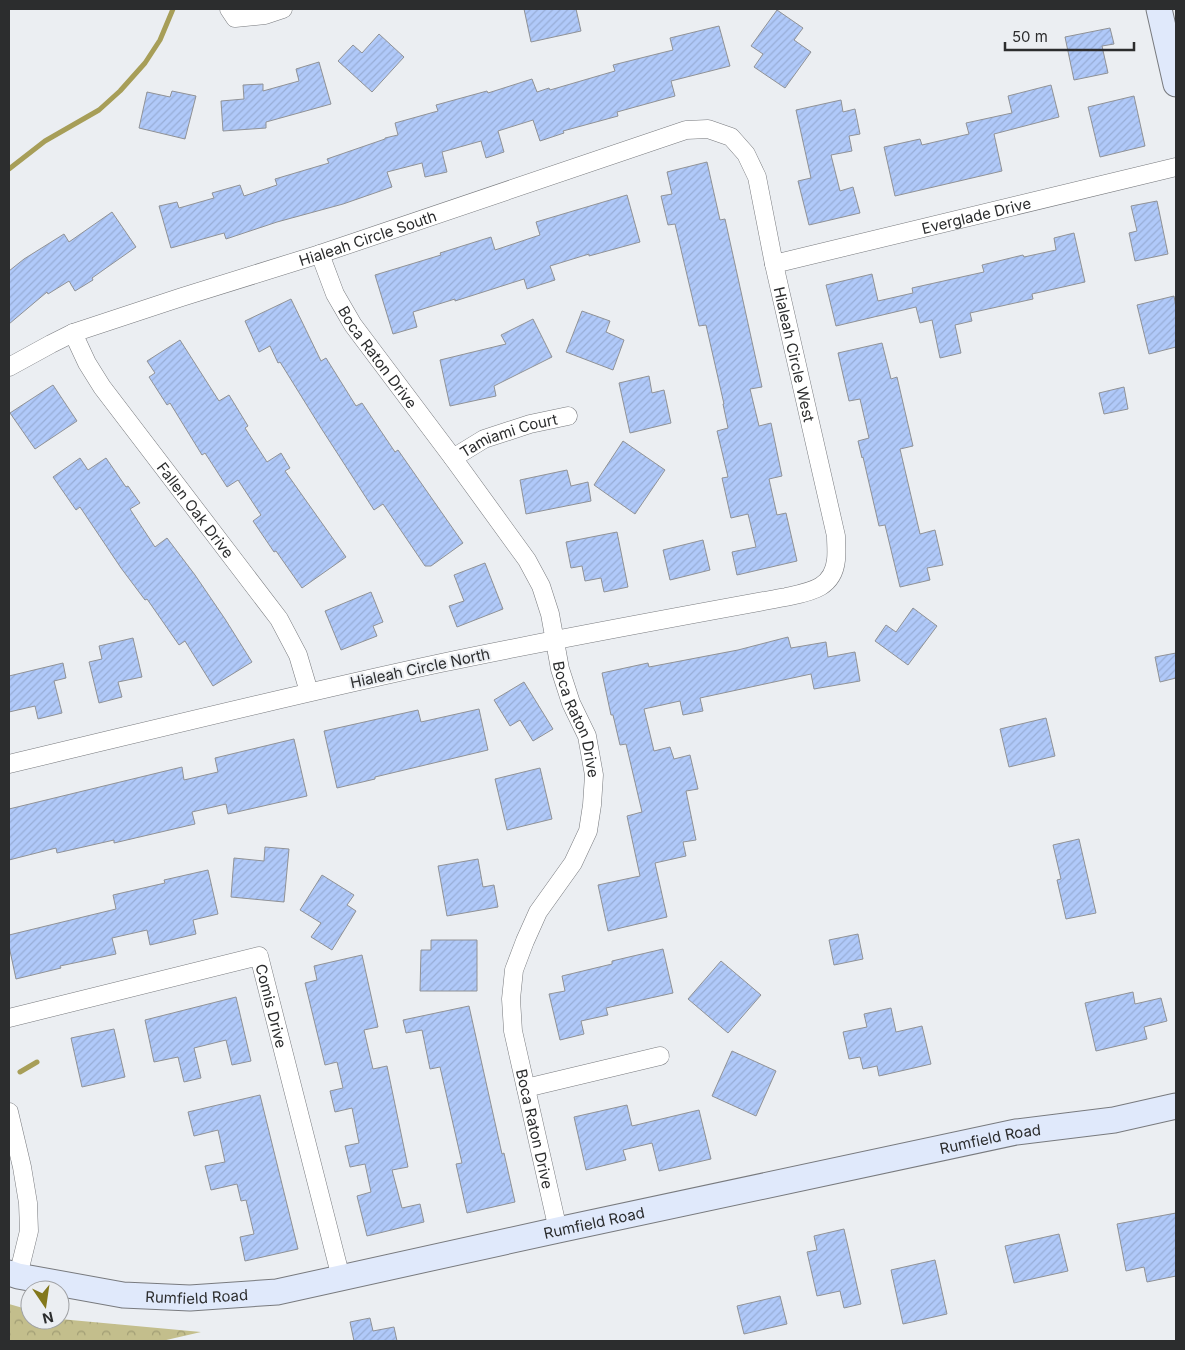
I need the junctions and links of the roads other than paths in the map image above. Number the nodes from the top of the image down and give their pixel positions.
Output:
1 (229, 9) edge
2 (283, 9) edge
3 (1159, 9) edge
4 (1176, 84) edge
5 (730, 137) joint
6 (1176, 166) edge
7 (320, 254) junction
8 (774, 264) junction
9 (73, 333) junction
10 (9, 367) edge
11 (568, 416) dead end
12 (453, 458) junction
13 (831, 578) joint
14 (554, 640) junction
15 (309, 692) junction
16 (9, 764) edge
17 (9, 1018) edge
18 (660, 1056) dead end
19 (526, 1088) junction
20 (1176, 1106) edge
21 (10, 1120) edge
22 (558, 1230) junction
23 (13, 1275) edge
24 (341, 1278) junction

1 - 2 street
3 - 4 main road
5 - 7 street, Hialeah Circle South
5 - 8 street, Hialeah Circle West
6 - 8 street, Everglade Drive
7 - 9 street, Hialeah Circle South
7 - 12 street, Boca Raton Drive
8 - 13 street, Hialeah Circle West
9 - 10 street, Hialeah Circle South
9 - 15 street, Fallen Oak Drive
11 - 12 street, Tamiami Court
12 - 14 street, Boca Raton Drive
13 - 14 street, Hialeah Circle North
14 - 15 street, Hialeah Circle North
14 - 19 street, Boca Raton Drive
15 - 16 street, Hialeah Circle North
17 - 24 street, Comis Drive
18 - 19 street
19 - 22 street, Boca Raton Drive
20 - 22 main road, Rumfield Road
21 - 23 street
22 - 24 main road, Rumfield Road
23 - 24 main road, Rumfield Road

